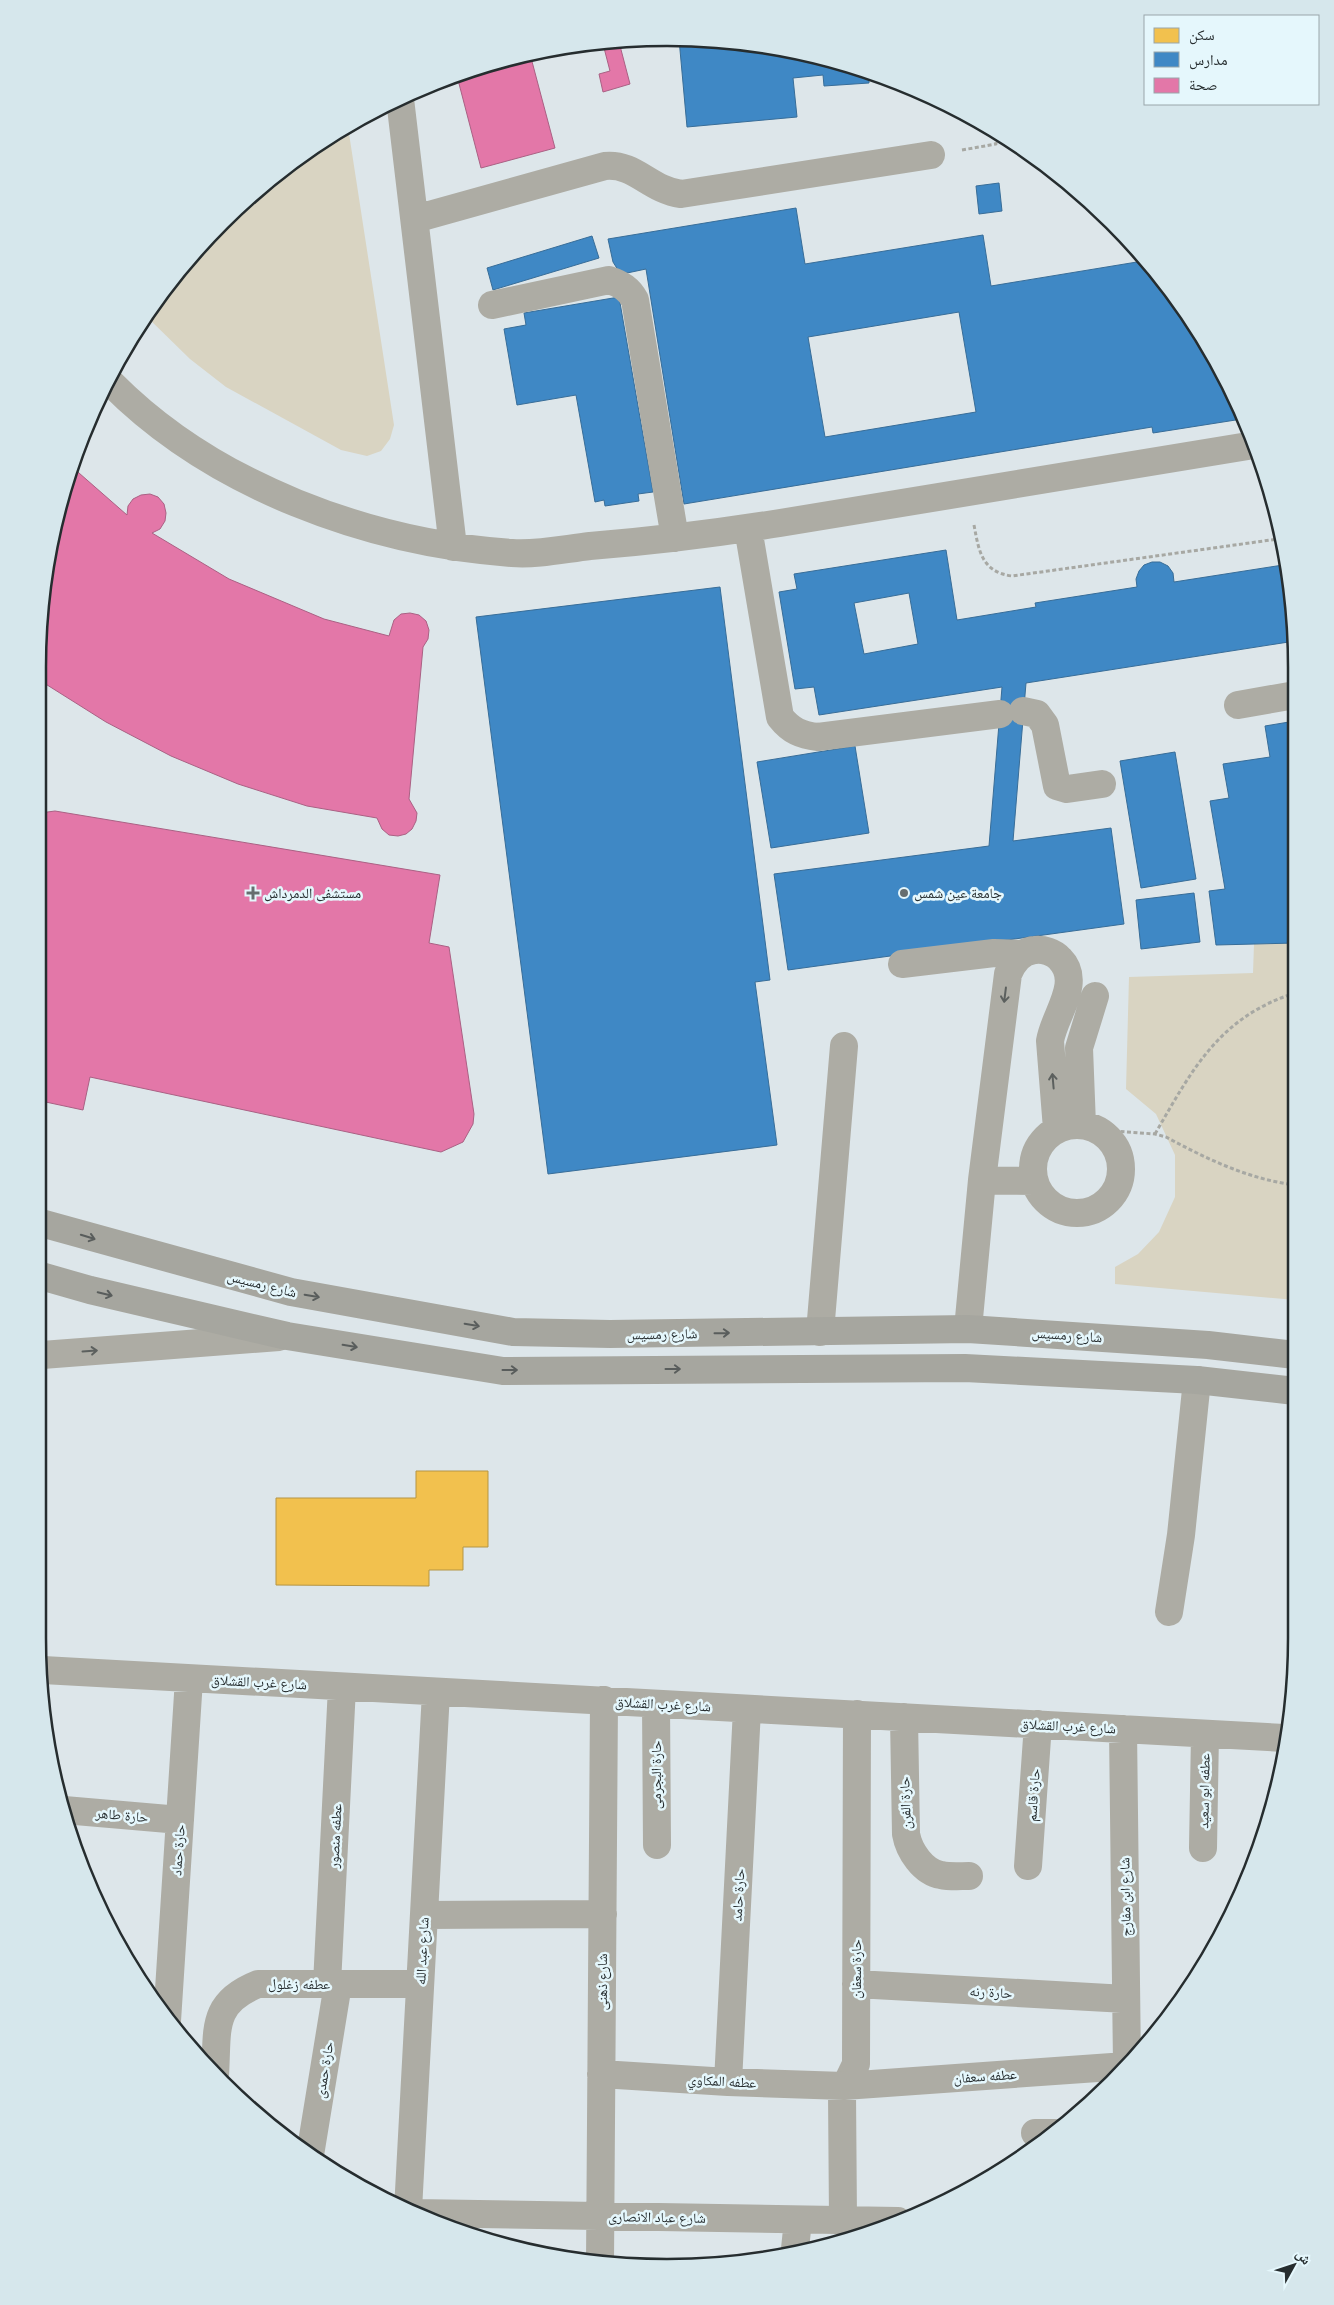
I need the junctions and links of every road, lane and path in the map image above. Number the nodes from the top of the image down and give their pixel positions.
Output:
1 (401, 106) edge
2 (996, 141) edge
3 (931, 155) joint
4 (415, 219) junction
5 (492, 304) dead end
6 (114, 386) edge
7 (1247, 446) edge
8 (967, 493) junction
9 (748, 528) junction
10 (675, 538) junction
11 (1275, 539) edge
12 (453, 547) junction
13 (1288, 696) edge
14 (1238, 705) dead end
15 (1102, 784) dead end
16 (1023, 954) junction
17 (902, 964) dead end
18 (1095, 996) dead end
19 (1288, 996) edge
20 (844, 1046) dead end
21 (1079, 1128) junction
22 (1155, 1134) junction
23 (982, 1180) junction
24 (1034, 1181) junction
25 (1288, 1183) edge
26 (46, 1223) edge
27 (46, 1277) edge
28 (968, 1329) junction
29 (820, 1332) junction
30 (287, 1336) junction
31 (1288, 1354) edge
32 (46, 1355) edge
33 (1197, 1380) junction
34 (1288, 1390) edge
35 (1169, 1612) dead end
36 (48, 1670) edge
37 (189, 1678) junction
38 (342, 1687) junction
39 (436, 1692) junction
40 (604, 1700) junction
41 (656, 1704) junction
42 (747, 1709) junction
43 (857, 1714) junction
44 (904, 1717) junction
45 (1038, 1724) junction
46 (1123, 1729) junction
47 (1205, 1734) junction
48 (1279, 1738) edge
49 (71, 1811) edge
50 (180, 1820) junction
51 (657, 1845) dead end
52 (1202, 1848) dead end
53 (1028, 1866) dead end
54 (970, 1876) dead end
55 (603, 1914) junction
56 (424, 1915) junction
57 (332, 1984) junction
58 (420, 1984) junction
59 (856, 1984) junction
60 (1126, 1999) junction
61 (167, 2005) edge
62 (1137, 2041) edge
63 (216, 2064) edge
64 (1116, 2067) edge
65 (601, 2074) junction
66 (728, 2082) junction
67 (844, 2086) junction
68 (311, 2146) edge
69 (408, 2202) edge
70 (432, 2212) edge
71 (600, 2216) junction
72 (798, 2220) junction
73 (843, 2220) junction
74 (880, 2221) edge
75 (795, 2245) edge
76 (600, 2254) edge

1 - 4 street
2 - 3 path
3 - 4 street
4 - 12 street
5 - 10 street
6 - 12 street
7 - 8 street
8 - 9 street
8 - 11 path
9 - 10 street
9 - 15 street
10 - 12 street
13 - 14 street
16 - 17 street
21 -> 16 street
16 -> 23 street
18 - 21 street
19 - 22 path
20 - 29 street
21 - 22 path
21 - 24 street
21 - 24 street
22 - 25 path
23 - 24 street
23 - 28 street
26 -> 29 main road, شارع رمسيس
27 -> 30 main road
28 - 29 main road, شارع رمسيس
28 - 31 main road, شارع رمسيس
32 -> 30 street
30 -> 33 main road
33 - 34 main road
33 - 35 street
36 - 37 street, شارع غرب القشلاق
37 - 38 street, شارع غرب القشلاق
37 - 50 street, حارة حماد
38 - 39 street, شارع غرب القشلاق
38 - 57 street, عطفه منصور
39 - 40 street, شارع غرب القشلاق
39 - 56 street, شارع عبد الله
40 - 41 street, شارع غرب القشلاق
40 - 55 street, شارع ذهنى
41 - 42 street, شارع غرب القشلاق
41 - 51 street, حارة البجرمى
42 - 43 street, شارع غرب القشلاق
42 - 66 street, حارة حامد
43 - 44 street, شارع غرب القشلاق
43 - 59 street, حارة سعفان
44 - 45 street, شارع غرب القشلاق
44 - 54 street, حارة الفرن
45 - 46 street, شارع غرب القشلاق
45 - 53 street, حارة قاسم
46 - 47 street, شارع غرب القشلاق
46 - 60 street, شارع ابن مفارج
47 - 48 street, شارع غرب القشلاق
47 - 52 street, عطفه ابو سعيد
49 - 50 street, حارة طاهر
50 - 61 street, حارة حماد
55 - 56 street
55 - 65 street, شارع ذهنى
56 - 58 street, شارع عبد الله
57 - 58 street, عطفه زغلول
57 - 63 street, عطفه زغلول
57 - 68 street, حارة حمدى
58 - 69 street, شارع عبد الله
59 - 60 street, حارة رنه
59 - 67 street, حارة سعفان
60 - 62 street, شارع ابن مفارج
64 - 67 street, عطفه سعفان
65 - 66 street, عطفه المكاوي
65 - 71 street, شارع ذهنى
66 - 67 street, عطفه المكاوي
67 - 73 street, حارة سعفان
70 - 71 street, شارع عباد الانصارى
71 - 72 street, شارع عباد الانصارى
71 - 76 street, شارع ذهنى
72 - 73 street, شارع عباد الانصارى
72 - 75 street
73 - 74 street, شارع عباد الانصارى

